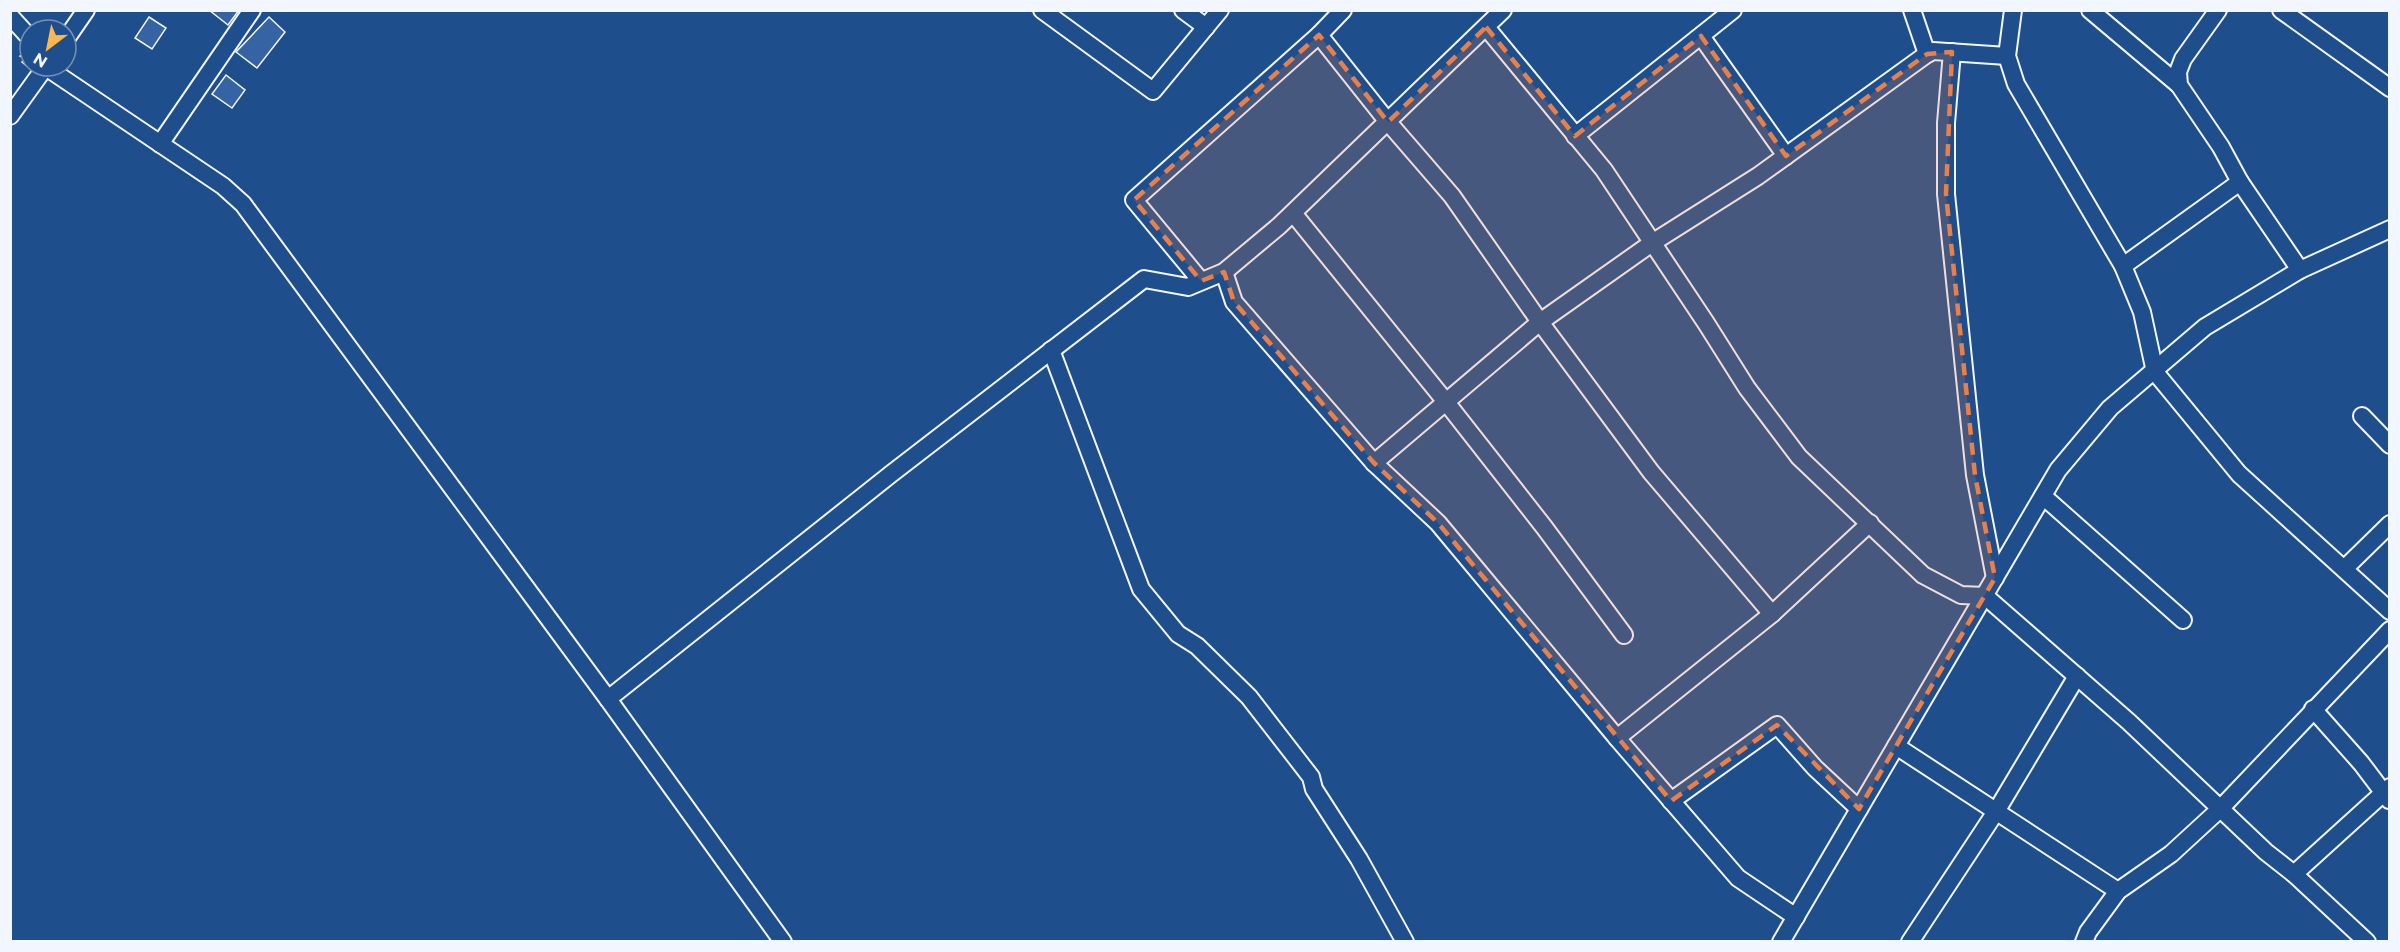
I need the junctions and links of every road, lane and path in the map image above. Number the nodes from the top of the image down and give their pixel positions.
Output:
1 (87, 10) edge
2 (252, 10) edge
3 (1042, 10) edge
4 (1183, 10) edge
5 (1220, 10) edge
6 (1343, 10) edge
7 (1503, 10) edge
8 (1733, 10) edge
9 (1912, 10) edge
10 (2013, 10) edge
11 (2090, 10) edge
12 (2218, 10) edge
13 (2281, 10) edge
14 (78, 22) edge
15 (1206, 27) junction
16 (1486, 27) junction
17 (1319, 35) junction
18 (1701, 36) junction
19 (1952, 52) junction
20 (1927, 54) junction
21 (2007, 56) junction
22 (38, 78) edge
23 (62, 78) edge
24 (2180, 85) junction
25 (2390, 88) edge
26 (10, 116) edge
27 (1388, 122) junction
28 (1575, 136) junction
29 (160, 144) junction
30 (1786, 156) junction
31 (2240, 182) junction
32 (1293, 213) junction
33 (2390, 229) edge
34 (1652, 243) junction
35 (2123, 266) junction
36 (2300, 270) junction
37 (1224, 272) junction
38 (1201, 282) junction
39 (1540, 322) junction
40 (1051, 350) junction
41 (2155, 368) junction
42 (1446, 402) junction
43 (2362, 416) dead end
44 (2390, 446) edge
45 (1374, 463) junction
46 (2043, 496) junction
47 (1870, 523) junction
48 (2390, 524) edge
49 (2344, 569) junction
50 (1995, 578) junction
51 (1985, 596) junction
52 (2390, 610) edge
53 (1772, 614) junction
54 (2183, 620) dead end
55 (2390, 630) edge
56 (1624, 635) dead end
57 (2077, 676) junction
58 (608, 699) junction
59 (2313, 709) junction
60 (1617, 738) junction
61 (1896, 746) junction
62 (2387, 794) edge
63 (1671, 801) junction
64 (1859, 808) junction
65 (2220, 809) junction
66 (1997, 810) junction
67 (2295, 874) junction
68 (2118, 891) junction
69 (1796, 917) junction
70 (783, 942) edge
71 (1405, 942) edge
72 (1781, 942) edge
73 (1910, 942) edge
74 (2084, 942) edge
75 (2367, 942) edge

1 - 14 street
2 - 29 street
3 - 15 street
4 - 15 street
5 - 15 street
6 - 17 street
7 - 16 street
8 - 18 street
9 - 20 street
10 - 21 street
11 - 24 street
12 - 24 street
13 - 25 street
16 - 27 street
16 - 28 street
17 - 27 street
17 - 38 street
18 - 28 street
18 - 30 street
19 - 20 street
19 - 21 street
19 - 50 street
20 - 30 street
21 - 35 street
22 - 26 street
23 - 29 street
24 - 31 street
27 - 32 street
27 - 39 street
28 - 34 street
29 - 58 street
30 - 34 street
31 - 35 street
31 - 36 street
32 - 37 street
32 - 42 street
33 - 36 street
34 - 39 street
34 - 47 street
35 - 41 street
36 - 41 street
37 - 38 street
37 - 45 street
38 - 40 street
39 - 42 street
39 - 53 street
40 - 58 street
40 - 71 street
41 - 46 street
41 - 49 street
42 - 45 street
42 - 56 street
43 - 44 street
45 - 60 street
46 - 50 street
46 - 54 street
47 - 51 street
47 - 53 street
48 - 49 street
49 - 52 street
50 - 51 street
51 - 57 street
51 - 61 street
53 - 60 street
55 - 59 street
57 - 65 street
57 - 66 street
58 - 70 street
59 - 62 street
59 - 65 street
60 - 63 street
61 - 64 street
61 - 66 street
62 - 67 street
63 - 64 street
63 - 69 street
64 - 69 street
65 - 67 street
65 - 68 street
66 - 68 street
66 - 73 street
67 - 75 street
68 - 74 street
69 - 72 street

